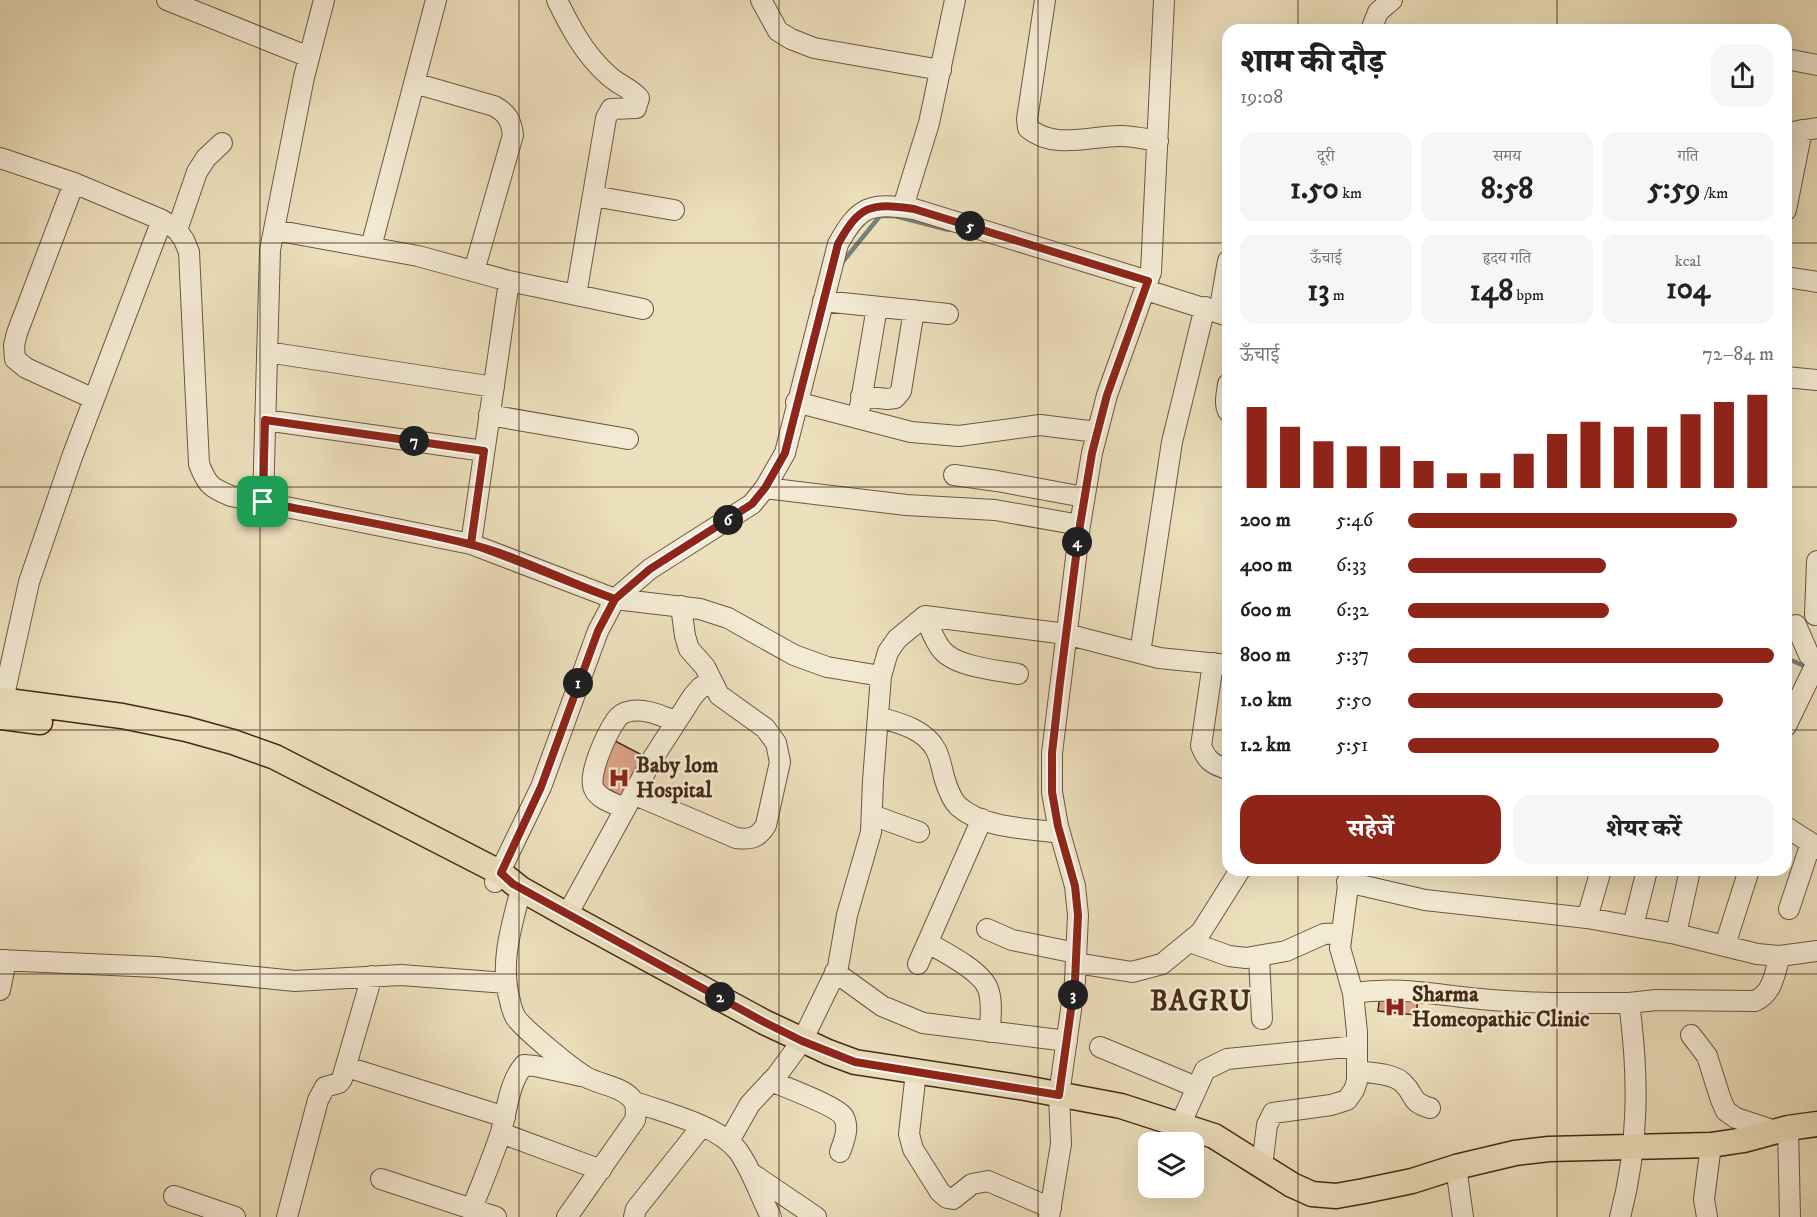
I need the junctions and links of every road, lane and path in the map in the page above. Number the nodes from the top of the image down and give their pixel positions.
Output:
1 (167, 0) edge
2 (324, 0) edge
3 (436, 0) edge
4 (557, 0) edge
5 (760, 0) edge
6 (955, 0) edge
7 (1045, 0) edge
8 (1164, 0) edge
9 (1392, 0) edge
10 (1373, 24) edge
11 (309, 57) junction
12 (1792, 64) edge
13 (1817, 65) edge
14 (941, 70) junction
15 (414, 83) junction
16 (1802, 130) edge
17 (1158, 141) junction
18 (222, 143) dead end
19 (0, 158) edge
20 (1792, 180) edge
21 (74, 183) junction
22 (592, 196) junction
23 (903, 207) junction
24 (674, 210) dead end
25 (170, 225) junction
26 (274, 230) junction
27 (371, 248) junction
28 (474, 271) junction
29 (1792, 278) edge
30 (509, 281) junction
31 (1817, 282) edge
32 (1147, 286) junction
33 (1222, 289) edge
34 (576, 295) junction
35 (823, 301) junction
36 (877, 307) junction
37 (644, 309) dead end
38 (914, 310) junction
39 (1217, 312) edge
40 (948, 314) dead end
41 (267, 352) junction
42 (1792, 378) edge
43 (1817, 380) edge
44 (494, 387) junction
45 (861, 396) junction
46 (94, 399) junction
47 (796, 402) junction
48 (489, 415) junction
49 (858, 418) junction
50 (265, 420) junction
51 (1097, 432) junction
52 (628, 440) dead end
53 (484, 451) junction
54 (954, 475) dead end
55 (765, 488) junction
56 (1084, 497) junction
57 (263, 502) junction
58 (1080, 525) junction
59 (471, 544) junction
60 (1817, 561) edge
61 (615, 599) junction
62 (681, 606) junction
63 (1816, 614) edge
64 (925, 616) junction
65 (1792, 626) edge
66 (1792, 628) edge
67 (1066, 634) junction
68 (1140, 652) junction
69 (1221, 664) edge
70 (1018, 674) dead end
71 (1813, 675) edge
72 (881, 676) junction
73 (713, 684) junction
74 (1, 706) edge
75 (1792, 715) edge
76 (878, 717) junction
77 (676, 721) junction
78 (1222, 768) edge
79 (629, 801) junction
80 (872, 814) junction
81 (982, 819) junction
82 (1792, 831) edge
83 (919, 832) dead end
84 (1060, 833) junction
85 (1814, 846) edge
86 (1236, 876) edge
87 (1348, 876) edge
88 (1599, 876) edge
89 (1646, 876) edge
90 (1689, 876) edge
91 (1747, 876) edge
92 (508, 882) junction
93 (1789, 909) dead end
94 (567, 915) junction
95 (1587, 918) junction
96 (1633, 926) junction
97 (987, 929) dead end
98 (1342, 933) junction
99 (1676, 934) junction
100 (1190, 942) junction
101 (927, 943) junction
102 (1725, 945) junction
103 (1817, 951) edge
104 (1780, 956) junction
105 (1259, 957) junction
106 (1076, 958) junction
107 (3, 960) edge
108 (918, 964) dead end
109 (835, 972) junction
110 (372, 976) junction
111 (506, 983) junction
112 (0, 990) edge
113 (1353, 993) junction
114 (1629, 1003) junction
115 (1262, 1019) dead end
116 (990, 1032) junction
117 (1691, 1035) dead end
118 (802, 1041) junction
119 (1067, 1041) junction
120 (1357, 1046) junction
121 (1100, 1047) dead end
122 (347, 1067) junction
123 (1357, 1071) junction
124 (916, 1072) junction
125 (586, 1077) junction
126 (771, 1081) junction
127 (1196, 1087) junction
128 (1059, 1095) junction
129 (634, 1102) junction
130 (1430, 1108) dead end
131 (1817, 1124) edge
132 (503, 1125) junction
133 (1180, 1125) junction
134 (702, 1126) junction
135 (1781, 1130) junction
136 (729, 1141) junction
137 (1711, 1145) junction
138 (1634, 1147) junction
139 (840, 1152) dead end
140 (1262, 1166) junction
141 (1456, 1167) junction
142 (601, 1170) junction
143 (751, 1173) junction
144 (381, 1179) dead end
145 (174, 1196) dead end
146 (472, 1208) junction
147 (952, 1208) edge
148 (1050, 1214) edge
149 (235, 1217) edge
150 (287, 1217) edge
151 (496, 1217) edge
152 (567, 1217) edge
153 (634, 1217) edge
154 (771, 1217) edge
155 (816, 1217) edge
156 (1463, 1217) edge
157 (1620, 1217) edge
158 (1707, 1217) edge
159 (1790, 1217) edge

1 - 11 street
2 - 11 street
3 - 15 street
4 - 22 street
5 - 14 street
6 - 14 street
7 - 17 street
8 - 17 street
9 - 10 street
11 - 26 street
12 - 13 street
14 - 23 street
15 - 27 street
15 - 28 street
16 - 20 street
17 - 32 street
18 - 25 street
19 - 21 street
21 - 25 street
21 - 46 street
22 - 24 street
22 - 34 street
23 - 32 street
23 - 35 street
25 - 46 street
25 - 57 street
26 - 27 street
26 - 41 street
27 - 28 street
28 - 30 street
29 - 31 street
30 - 34 street
30 - 44 street
32 - 39 street
32 - 51 street
33 - 39 street
34 - 37 street
35 - 36 street
35 - 47 street
36 - 38 street
36 - 45 street
38 - 40 street
38 - 45 street
39 - 68 street
41 - 44 street
41 - 50 street
42 - 43 street
44 - 48 street
45 - 49 street
46 - 74 street
47 - 49 street
47 - 55 street
48 - 52 street
48 - 53 street
49 - 51 street
50 - 53 street
50 - 57 street
51 - 56 street
53 - 59 street
54 - 56 street
55 - 58 street
55 - 61 street
56 - 58 street
57 - 59 street
58 - 67 street
59 - 61 street
60 - 63 street
61 - 62 street
61 - 92 street
62 - 72 street
62 - 73 street
63 - 65 street
64 - 67 street
64 - 70 street
64 - 72 street
66 - 71 street
67 - 68 street
67 - 84 street
68 - 69 street
69 - 78 street
71 - 75 street
72 - 76 street
73 - 77 street
73 - 79 street
74 - 92 main road
76 - 80 street
76 - 81 street
77 - 79 street
77 - 79 street
79 - 94 street
80 - 83 street
80 - 109 street
81 - 84 street
81 - 101 street
82 - 85 street
84 - 106 street
85 - 93 street
86 - 100 street
87 - 95 street
87 - 98 street
88 - 95 street
89 - 96 street
90 - 99 street
91 - 102 street
92 - 94 main road
92 - 111 street
94 - 118 main road
95 - 96 street
96 - 99 street
97 - 106 street
98 - 105 street
98 - 113 street
99 - 102 street
100 - 105 street
100 - 106 street
101 - 108 street
101 - 116 street
102 - 104 street
103 - 104 street
104 - 114 street
105 - 115 street
106 - 119 street
107 - 110 street
107 - 112 street
109 - 116 street
109 - 118 street
110 - 111 street
110 - 122 street
111 - 125 street
113 - 114 street
113 - 120 street
114 - 138 street
116 - 119 street
117 - 135 street
118 - 124 main road
118 - 126 street
119 - 128 street
120 - 123 street
120 - 127 street
121 - 127 street
122 - 132 street
122 - 150 street
123 - 130 street
123 - 140 street
124 - 128 main road
124 - 147 street
125 - 129 street
125 - 132 street
126 - 136 street
126 - 139 street
127 - 133 street
128 - 133 main road
128 - 148 street
129 - 134 street
129 - 142 street
131 - 135 main road
132 - 142 street
132 - 146 street
133 - 140 main road
134 - 136 street
134 - 153 street
135 - 137 main road
135 - 159 street
136 - 143 street
137 - 138 main road
137 - 158 street
138 - 141 main road
138 - 157 street
140 - 141 main road
141 - 156 street
142 - 152 street
143 - 154 street
143 - 155 street
144 - 146 street
145 - 149 street
146 - 151 street
147 - 148 street

